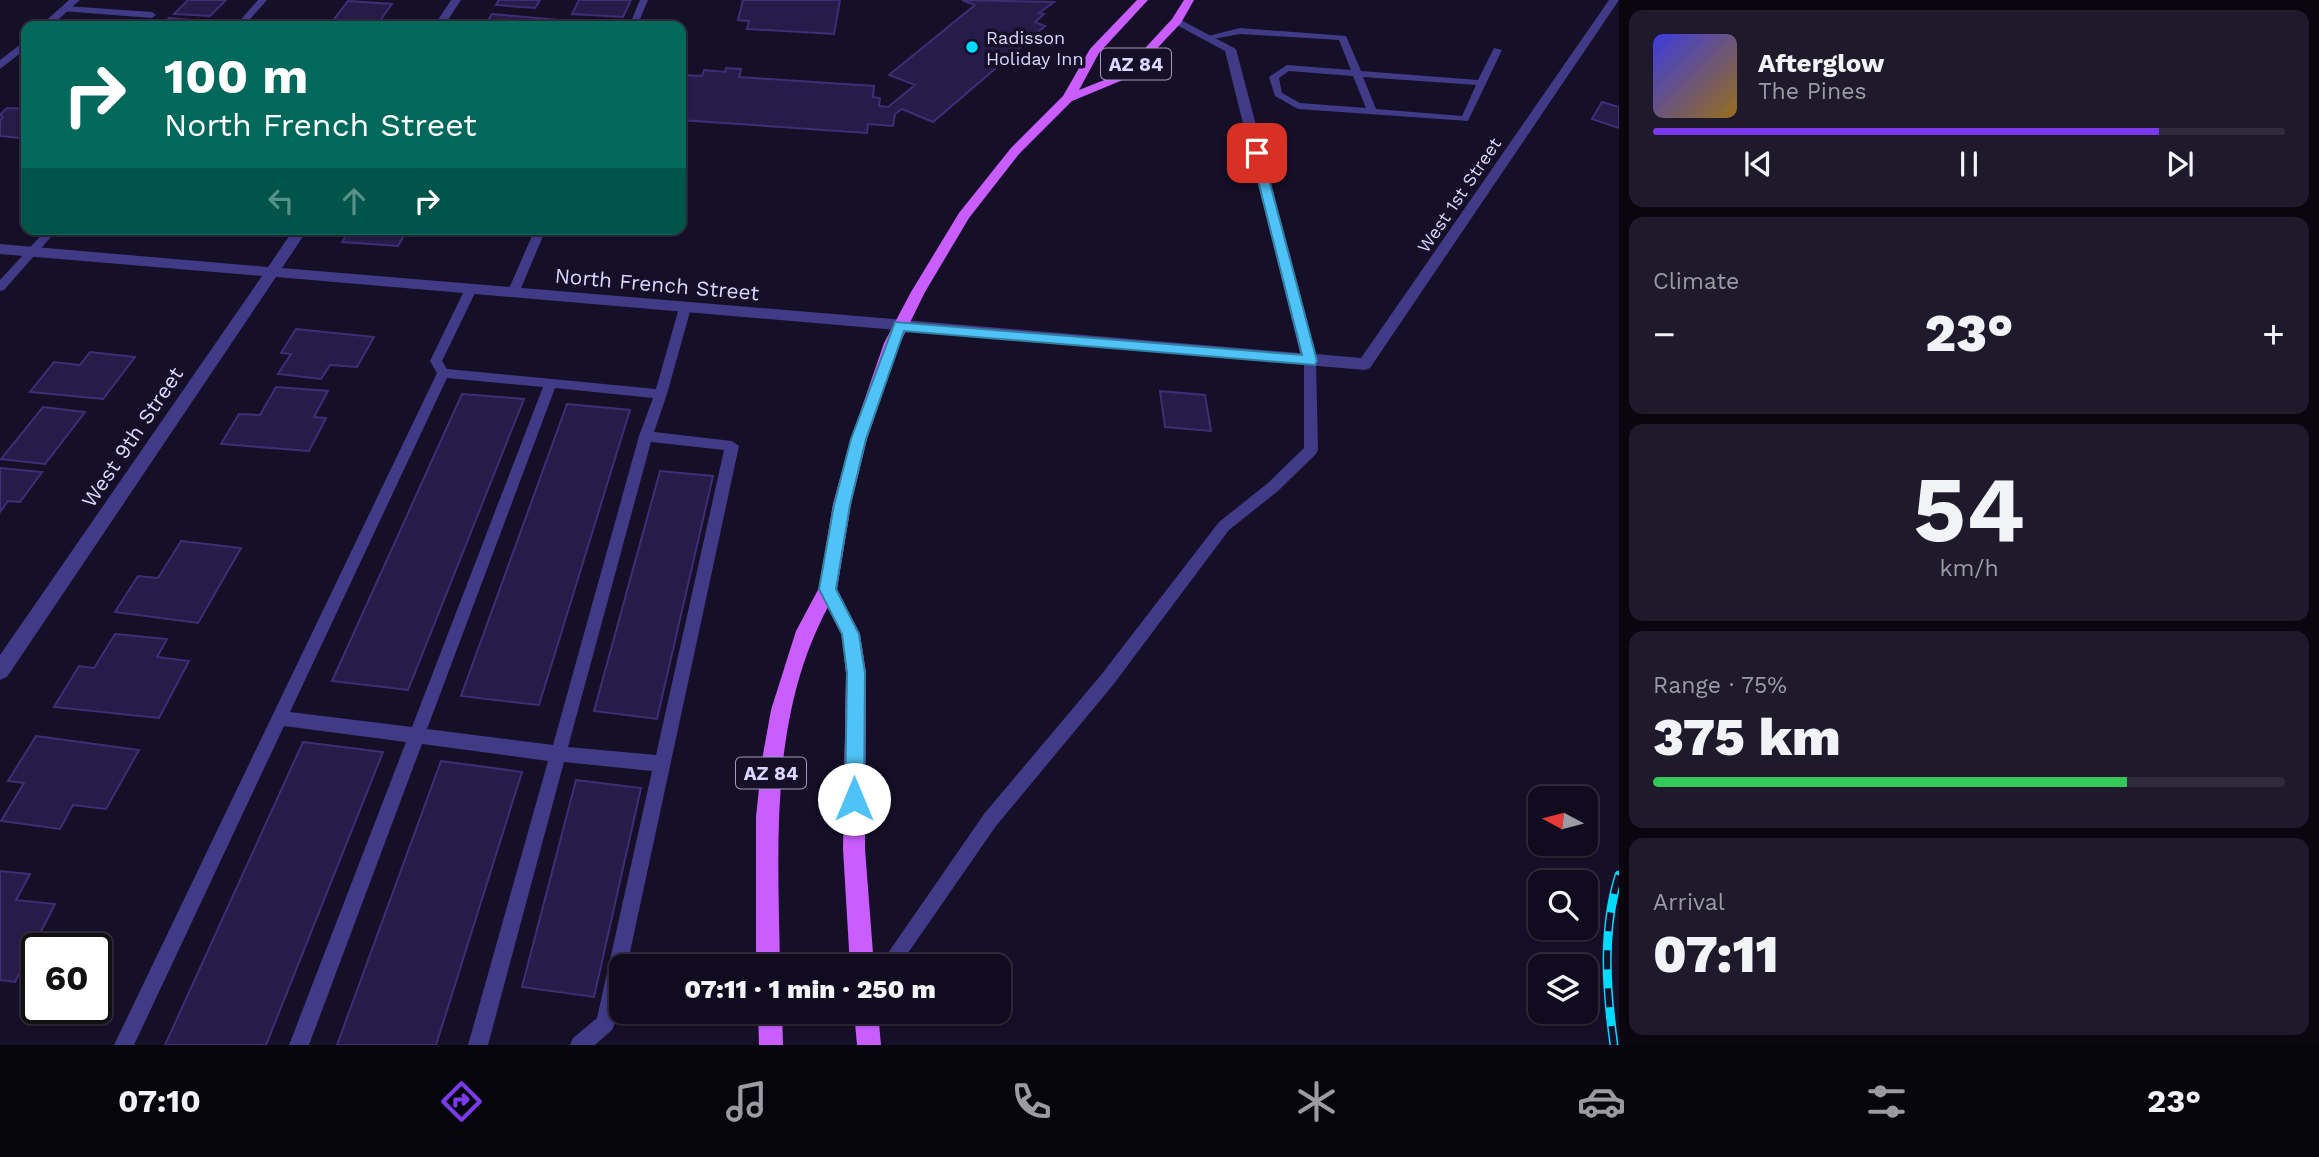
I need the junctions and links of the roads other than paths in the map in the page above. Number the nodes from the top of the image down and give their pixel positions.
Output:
1 (75, 0) edge
2 (263, 0) edge
3 (456, 0) edge
4 (644, 0) edge
5 (1143, 0) edge
6 (1202, 0) edge
7 (1614, 0) edge
8 (1188, 4) edge
9 (65, 9) junction
10 (152, 15) dead end
11 (51, 21) edge
12 (244, 21) edge
13 (442, 21) edge
14 (635, 21) edge
15 (1177, 21) junction
16 (1209, 37) junction
17 (21, 47) edge
18 (1497, 50) dead end
19 (0, 66) edge
20 (1355, 73) junction
21 (1481, 83) junction
22 (1068, 98) junction
23 (1372, 112) junction
24 (48, 235) edge
25 (297, 235) edge
26 (538, 235) edge
27 (0, 249) edge
28 (33, 252) junction
29 (272, 272) junction
30 (0, 287) edge
31 (471, 289) junction
32 (513, 293) junction
33 (685, 308) junction
34 (899, 326) junction
35 (1310, 361) junction
36 (443, 373) junction
37 (551, 383) junction
38 (660, 394) junction
39 (646, 436) junction
40 (828, 589) junction
41 (0, 671) edge
42 (279, 718) junction
43 (417, 735) junction
44 (559, 754) junction
45 (662, 764) junction
46 (768, 954) edge
47 (861, 954) edge
48 (896, 954) edge
49 (770, 1024) edge
50 (867, 1024) edge
51 (124, 1045) edge
52 (299, 1045) edge
53 (478, 1045) edge
54 (580, 1045) edge
55 (771, 1045) edge
56 (869, 1045) edge

1 - 9 street
2 - 12 lane
3 - 13 street
4 - 14 lane
5 - 22 main road, AZ 84
6 - 8 main road, AZ 84
7 - 35 street, West 1st Street
8 - 15 main road, AZ 84
9 - 10 lane
9 - 11 street
15 - 16 street
15 - 22 main road, AZ 84
16 - 20 lane
16 - 35 street
17 - 19 street
18 - 21 lane
20 - 21 lane
20 - 23 lane
20 - 23 lane
21 - 23 lane
22 - 34 main road, AZ 84
24 - 28 lane
25 - 29 street, West 9th Street
26 - 32 lane
27 - 28 street, North French Street
28 - 29 street, North French Street
28 - 30 lane
29 - 31 street, North French Street
29 - 41 street, West 9th Street
31 - 32 street, North French Street
31 - 36 lane
32 - 33 street, North French Street
33 - 34 street, North French Street
33 - 38 lane
34 - 35 street, North French Street
34 - 40 main road, AZ 84
35 - 48 lane
36 - 37 lane
36 - 42 lane
37 - 38 lane
37 - 43 lane
38 - 39 lane
39 - 44 lane
39 - 45 lane
40 - 46 main road, AZ 84
40 - 47 main road
42 - 43 lane
42 - 51 lane
43 - 44 lane
43 - 52 lane
44 - 45 lane
44 - 53 lane
45 - 54 lane
49 - 55 main road
50 - 56 main road

